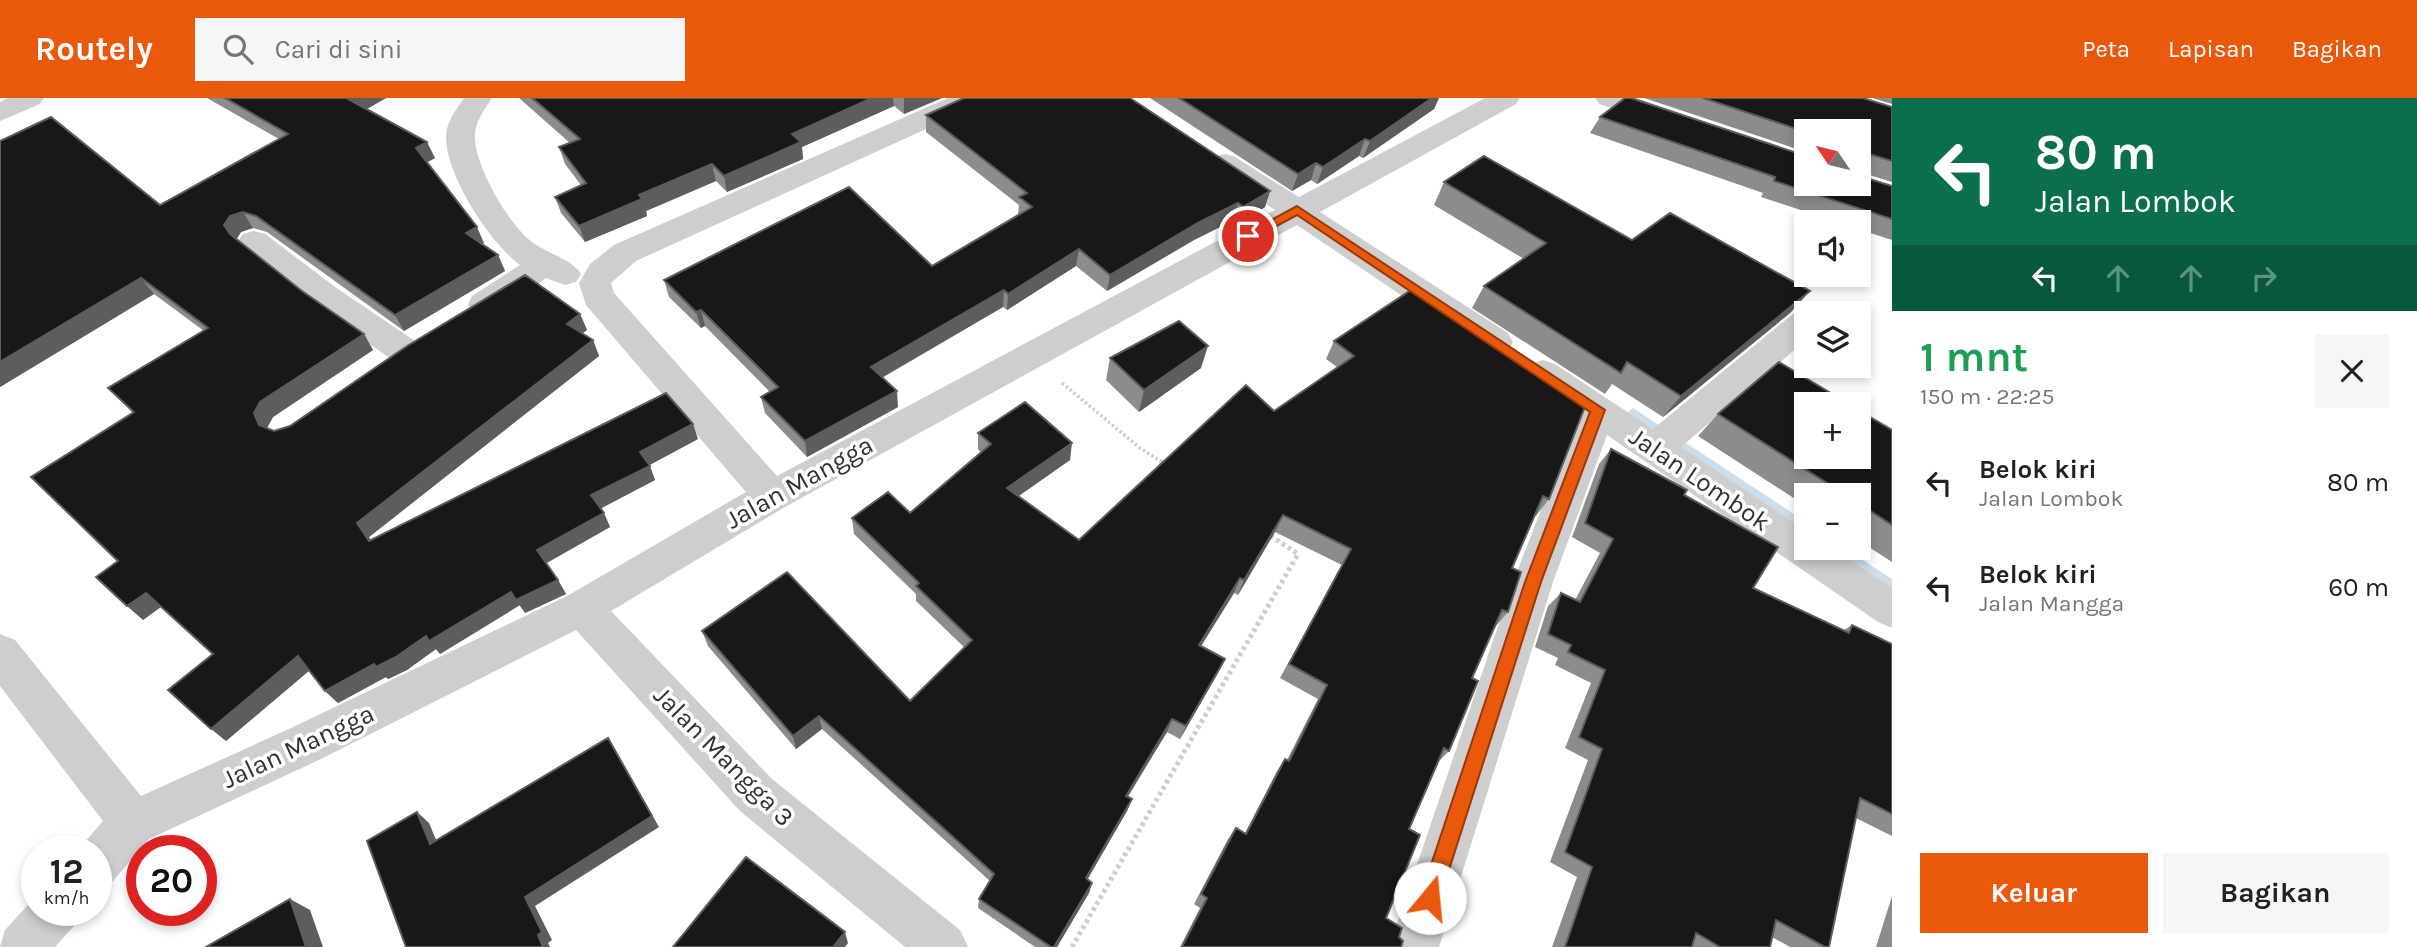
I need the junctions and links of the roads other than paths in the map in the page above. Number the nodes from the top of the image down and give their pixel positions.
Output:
1 (30, 98) edge
2 (478, 98) edge
3 (971, 98) edge
4 (1506, 98) edge
5 (1609, 98) edge
6 (0, 113) edge
7 (1695, 128) edge
8 (1206, 150) edge
9 (1297, 210) junction
10 (254, 241) dead end
11 (543, 265) junction
12 (594, 283) junction
13 (457, 319) edge
14 (1794, 331) edge
15 (372, 371) edge
16 (1598, 410) junction
17 (1654, 449) junction
18 (772, 496) junction
19 (581, 608) junction
20 (1892, 610) edge
21 (0, 653) edge
22 (133, 823) junction
23 (112, 846) edge
24 (42, 926) edge
25 (23, 947) edge
26 (943, 947) edge
27 (1414, 947) edge

1 - 6 street
2 - 11 street
3 - 12 street
4 - 9 street, Jalan Mangga
5 - 7 street
8 - 9 street, Jalan Lombok
9 - 16 street, Jalan Lombok
9 - 18 street, Jalan Mangga
10 - 15 street
11 - 12 street
11 - 13 street
12 - 18 street
14 - 17 street
16 - 17 street, Jalan Lombok
16 - 27 street
17 - 20 street, Jalan Lombok
18 - 19 street, Jalan Mangga
19 - 22 street, Jalan Mangga
19 - 26 street, Jalan Mangga 3
21 - 22 street
22 - 23 street, Jalan Mangga
24 - 25 street

